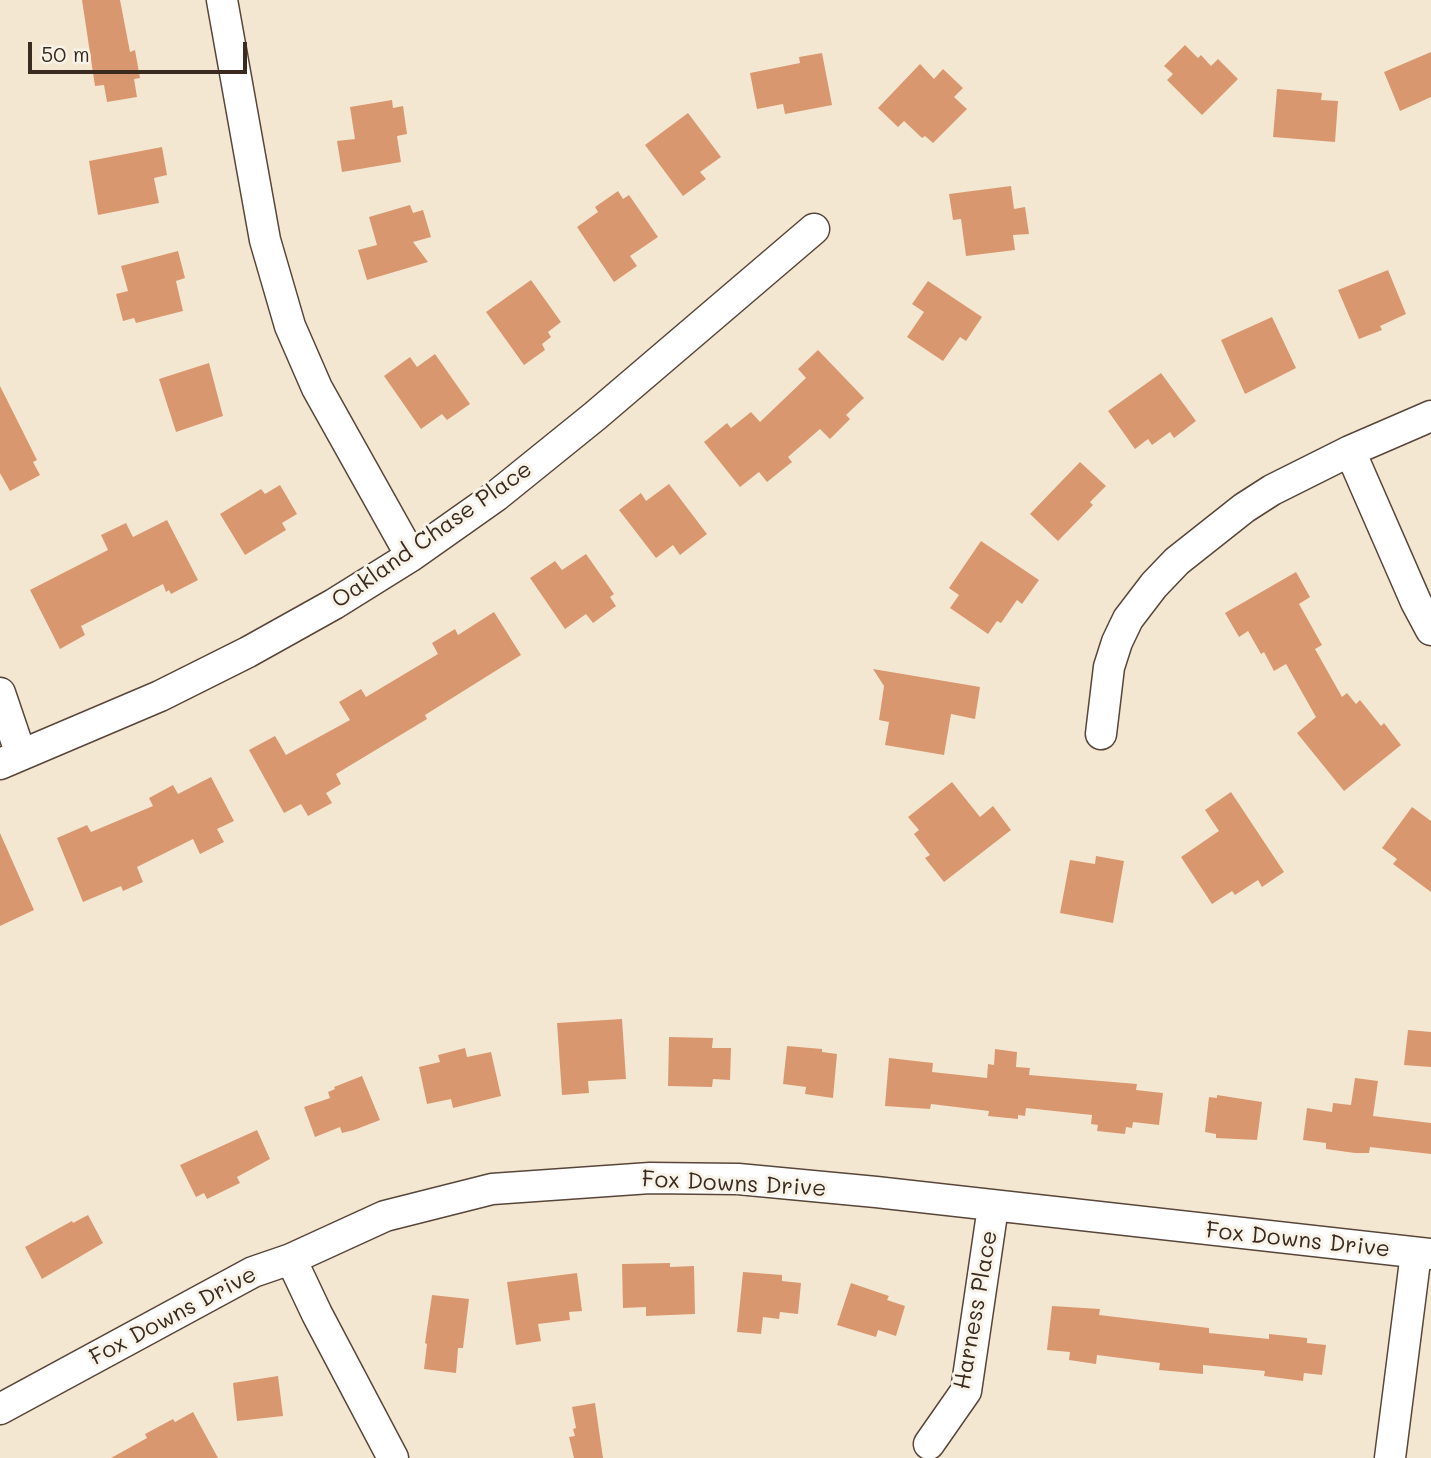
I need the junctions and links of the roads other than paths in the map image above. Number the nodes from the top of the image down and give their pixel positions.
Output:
1 (222, 0) edge
2 (814, 229) dead end
3 (1431, 416) edge
4 (1350, 452) junction
5 (411, 556) junction
6 (1431, 630) edge
7 (0, 693) edge
8 (1101, 734) dead end
9 (11, 759) edge
10 (993, 1207) junction
11 (1423, 1254) edge
12 (291, 1259) junction
13 (0, 1409) edge
14 (929, 1444) dead end
15 (393, 1458) edge
16 (1390, 1458) edge

1 - 5 street
2 - 5 street, Oakland Chase Place
3 - 4 street
4 - 6 street
4 - 8 street
5 - 9 street, Oakland Chase Place
7 - 9 street
10 - 11 street, Fox Downs Drive
10 - 12 street, Fox Downs Drive
10 - 14 street, Harness Place
11 - 16 street
12 - 13 street, Fox Downs Drive
12 - 15 street

